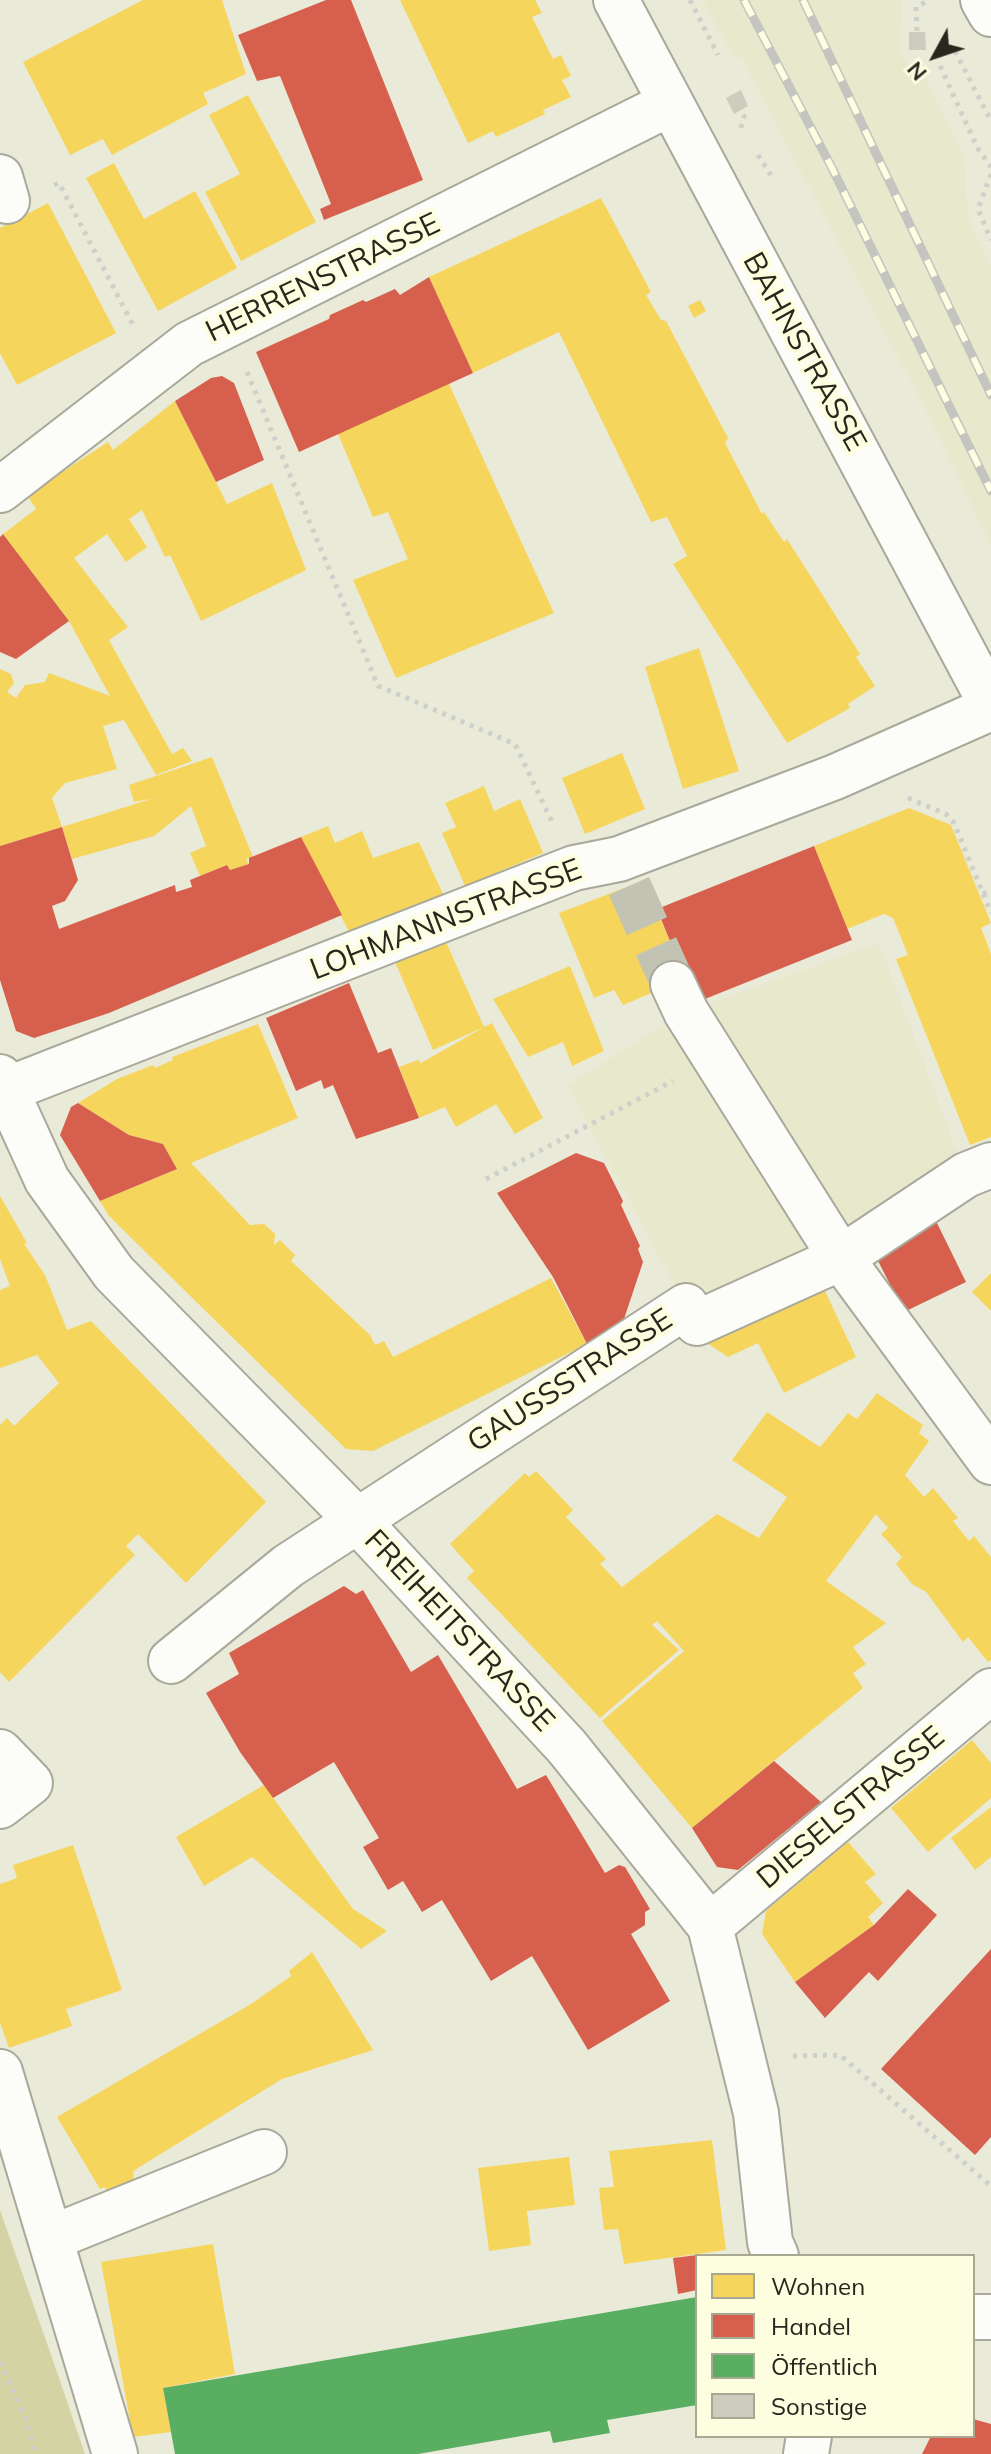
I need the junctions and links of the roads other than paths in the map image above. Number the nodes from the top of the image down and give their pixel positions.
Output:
1 (616, 0) edge
2 (983, 0) edge
3 (991, 14) edge
4 (669, 104) junction
5 (0, 490) edge
6 (991, 706) edge
7 (673, 984) tunnel mouth
8 (3, 1083) edge
9 (991, 1165) edge
10 (841, 1258) junction
11 (991, 1462) edge
12 (356, 1519) junction
13 (171, 1661) dead end
14 (991, 1691) edge
15 (0, 1752) edge
16 (0, 1806) edge
17 (710, 1926) junction
18 (0, 2072) edge
19 (264, 2152) dead end
20 (51, 2238) junction
21 (775, 2254) edge
22 (115, 2454) edge

1 - 4 street, BAHNSTRASSE
2 - 3 street
4 - 5 street, HERRENSTRASSE
4 - 6 street, BAHNSTRASSE
6 - 8 street, LOHMANNSTRASSE
7 - 10 street
8 - 12 street, FREIHEITSTRASSE
9 - 10 street, GAUSSSTRASSE
10 - 11 street
10 - 12 street, GAUSSSTRASSE
12 - 13 street
12 - 17 street, FREIHEITSTRASSE
14 - 17 street, DIESELSTRASSE
15 - 16 street
17 - 21 street, FREIHEITSTRASSE
18 - 20 street
19 - 20 street
20 - 22 street

